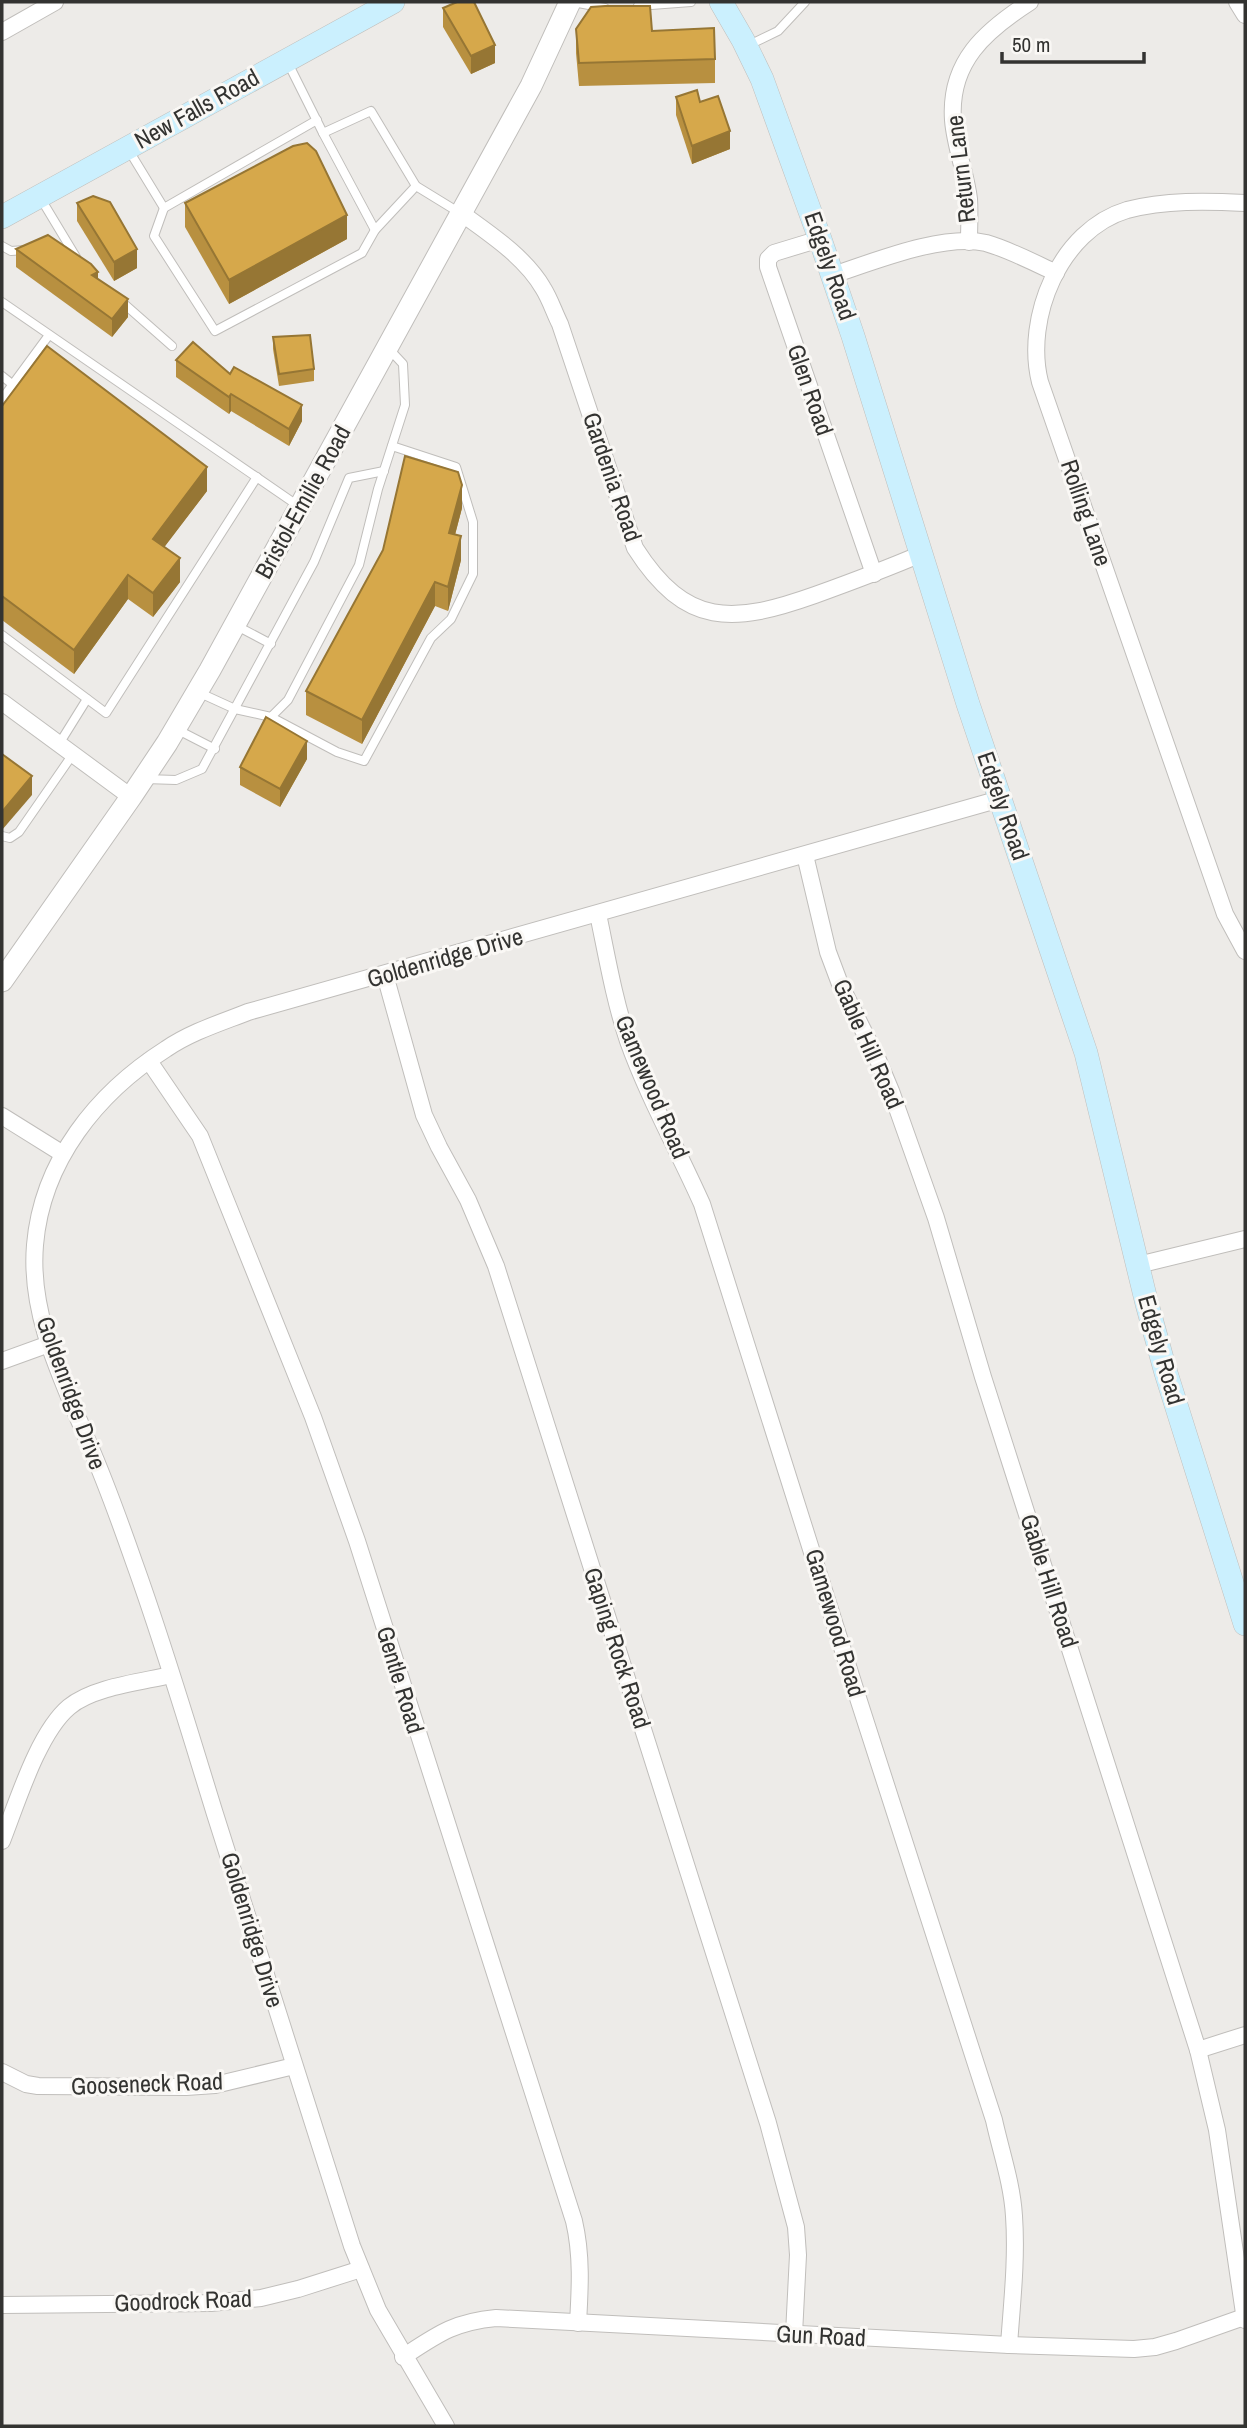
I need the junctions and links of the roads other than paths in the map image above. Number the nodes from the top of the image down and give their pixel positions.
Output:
1 (55, 2) edge
2 (393, 2) edge
3 (570, 2) edge
4 (691, 2) edge
5 (721, 2) edge
6 (805, 2) edge
7 (1030, 2) edge
8 (1237, 2) edge
9 (627, 7) edge
10 (614, 8) edge
11 (1245, 15) edge
12 (2, 32) edge
13 (746, 46) junction
14 (286, 61) junction
15 (317, 120) junction
16 (323, 133) junction
17 (127, 148) junction
18 (416, 186) junction
19 (40, 196) junction
20 (1245, 203) edge
21 (164, 208) junction
22 (461, 213) junction
23 (2, 217) edge
24 (59, 230) junction
25 (374, 230) junction
26 (48, 237) edge
27 (820, 239) junction
28 (969, 242) junction
29 (36, 244) edge
30 (2, 246) edge
31 (79, 260) edge
32 (1056, 273) junction
33 (833, 275) junction
34 (113, 294) edge
35 (2, 302) edge
36 (49, 335) junction
37 (172, 346) dead end
38 (387, 348) junction
39 (2, 376) edge
40 (12, 384) junction
41 (2, 399) edge
42 (392, 446) junction
43 (384, 471) junction
44 (257, 478) junction
45 (300, 507) junction
46 (921, 554) junction
47 (874, 574) junction
48 (235, 625) junction
49 (2, 635) edge
50 (271, 644) junction
51 (197, 691) junction
52 (87, 699) junction
53 (2, 702) edge
54 (235, 709) junction
55 (271, 717) junction
56 (175, 729) junction
57 (58, 744) junction
58 (215, 749) junction
59 (73, 754) junction
60 (143, 778) junction
61 (131, 797) junction
62 (1000, 799) junction
63 (2, 836) edge
64 (805, 855) junction
65 (598, 914) junction
66 (1245, 951) edge
67 (385, 975) junction
68 (2, 981) edge
69 (149, 1061) junction
70 (2, 1116) edge
71 (64, 1154) junction
72 (1245, 1239) edge
73 (1138, 1265) junction
74 (49, 1344) junction
75 (2, 1361) edge
76 (1245, 1625) edge
77 (172, 1675) junction
78 (2, 1841) edge
79 (1245, 2035) edge
80 (1198, 2050) junction
81 (295, 2066) junction
82 (2, 2072) edge
83 (361, 2269) junction
84 (2, 2305) edge
85 (1245, 2318) edge
86 (578, 2323) junction
87 (794, 2334) junction
88 (1009, 2345) junction
89 (403, 2357) junction
90 (446, 2426) edge

1 - 12 street
2 - 14 main road, New Falls Road
3 - 10 lane
3 - 22 street, Bristol-Emilie Road
4 - 9 lane
5 - 13 main road, Edgely Road
6 - 13 lane
7 - 28 street, Return Lane
8 - 11 street
13 - 27 main road, Edgely Road
14 - 15 lane
14 - 17 main road, New Falls Road
15 - 16 lane
15 - 21 lane
16 - 18 lane
16 - 25 lane
17 - 19 main road, New Falls Road
17 - 21 lane
18 - 22 lane
18 - 25 lane
19 - 23 main road, New Falls Road
19 - 24 lane
20 - 32 street, Rolling Lane
21 - 25 lane
22 - 38 street, Bristol-Emilie Road
22 - 47 street, Gardenia Road
24 - 26 lane
24 - 31 lane
27 - 33 main road, Edgely Road
27 - 47 street, Glen Road
28 - 32 street
28 - 33 street
29 - 30 lane
32 - 66 street, Rolling Lane
33 - 46 main road, Edgely Road
34 - 37 lane
35 - 36 lane
36 - 40 lane
36 - 44 lane
38 - 42 lane
38 - 45 street, Bristol-Emilie Road
39 - 40 lane
40 - 41 lane
42 - 43 lane
42 - 55 lane
43 - 50 lane
43 - 55 lane
44 - 45 lane
44 - 52 lane
45 - 48 street, Bristol-Emilie Road
46 - 47 street, Gardenia Road
46 - 62 main road, Edgely Road
48 - 50 lane
48 - 51 street, Bristol-Emilie Road
49 - 52 lane
50 - 54 lane
51 - 54 lane
51 - 56 street, Bristol-Emilie Road
52 - 57 lane
53 - 57 street
54 - 55 lane
54 - 58 lane
56 - 58 lane
56 - 60 street, Bristol-Emilie Road
57 - 59 street
58 - 60 lane
59 - 61 street
59 - 63 lane
60 - 61 street, Bristol-Emilie Road
61 - 68 street, Bristol-Emilie Road
62 - 64 street, Goldenridge Drive
62 - 73 main road, Edgely Road
64 - 65 street, Goldenridge Drive
64 - 80 street, Gable Hill Road
65 - 67 street, Goldenridge Drive
65 - 88 street, Gamewood Road
67 - 69 street, Goldenridge Drive
67 - 87 street, Gaping Rock Road
69 - 71 street, Goldenridge Drive
69 - 86 street, Gentle Road
70 - 71 street
71 - 74 street, Goldenridge Drive
72 - 73 street
73 - 76 main road, Edgely Road
74 - 75 street
74 - 77 street, Goldenridge Drive
77 - 78 street
77 - 81 street, Goldenridge Drive
79 - 80 street
80 - 85 street, Gable Hill Road
81 - 82 street, Gooseneck Road
81 - 83 street, Goldenridge Drive
83 - 84 street, Goodrock Road
83 - 89 street, Goldenridge Drive
85 - 88 street, Gun Road
86 - 87 street, Gun Road
86 - 89 street, Gun Road
87 - 88 street, Gun Road
89 - 90 street, Goldenridge Drive

